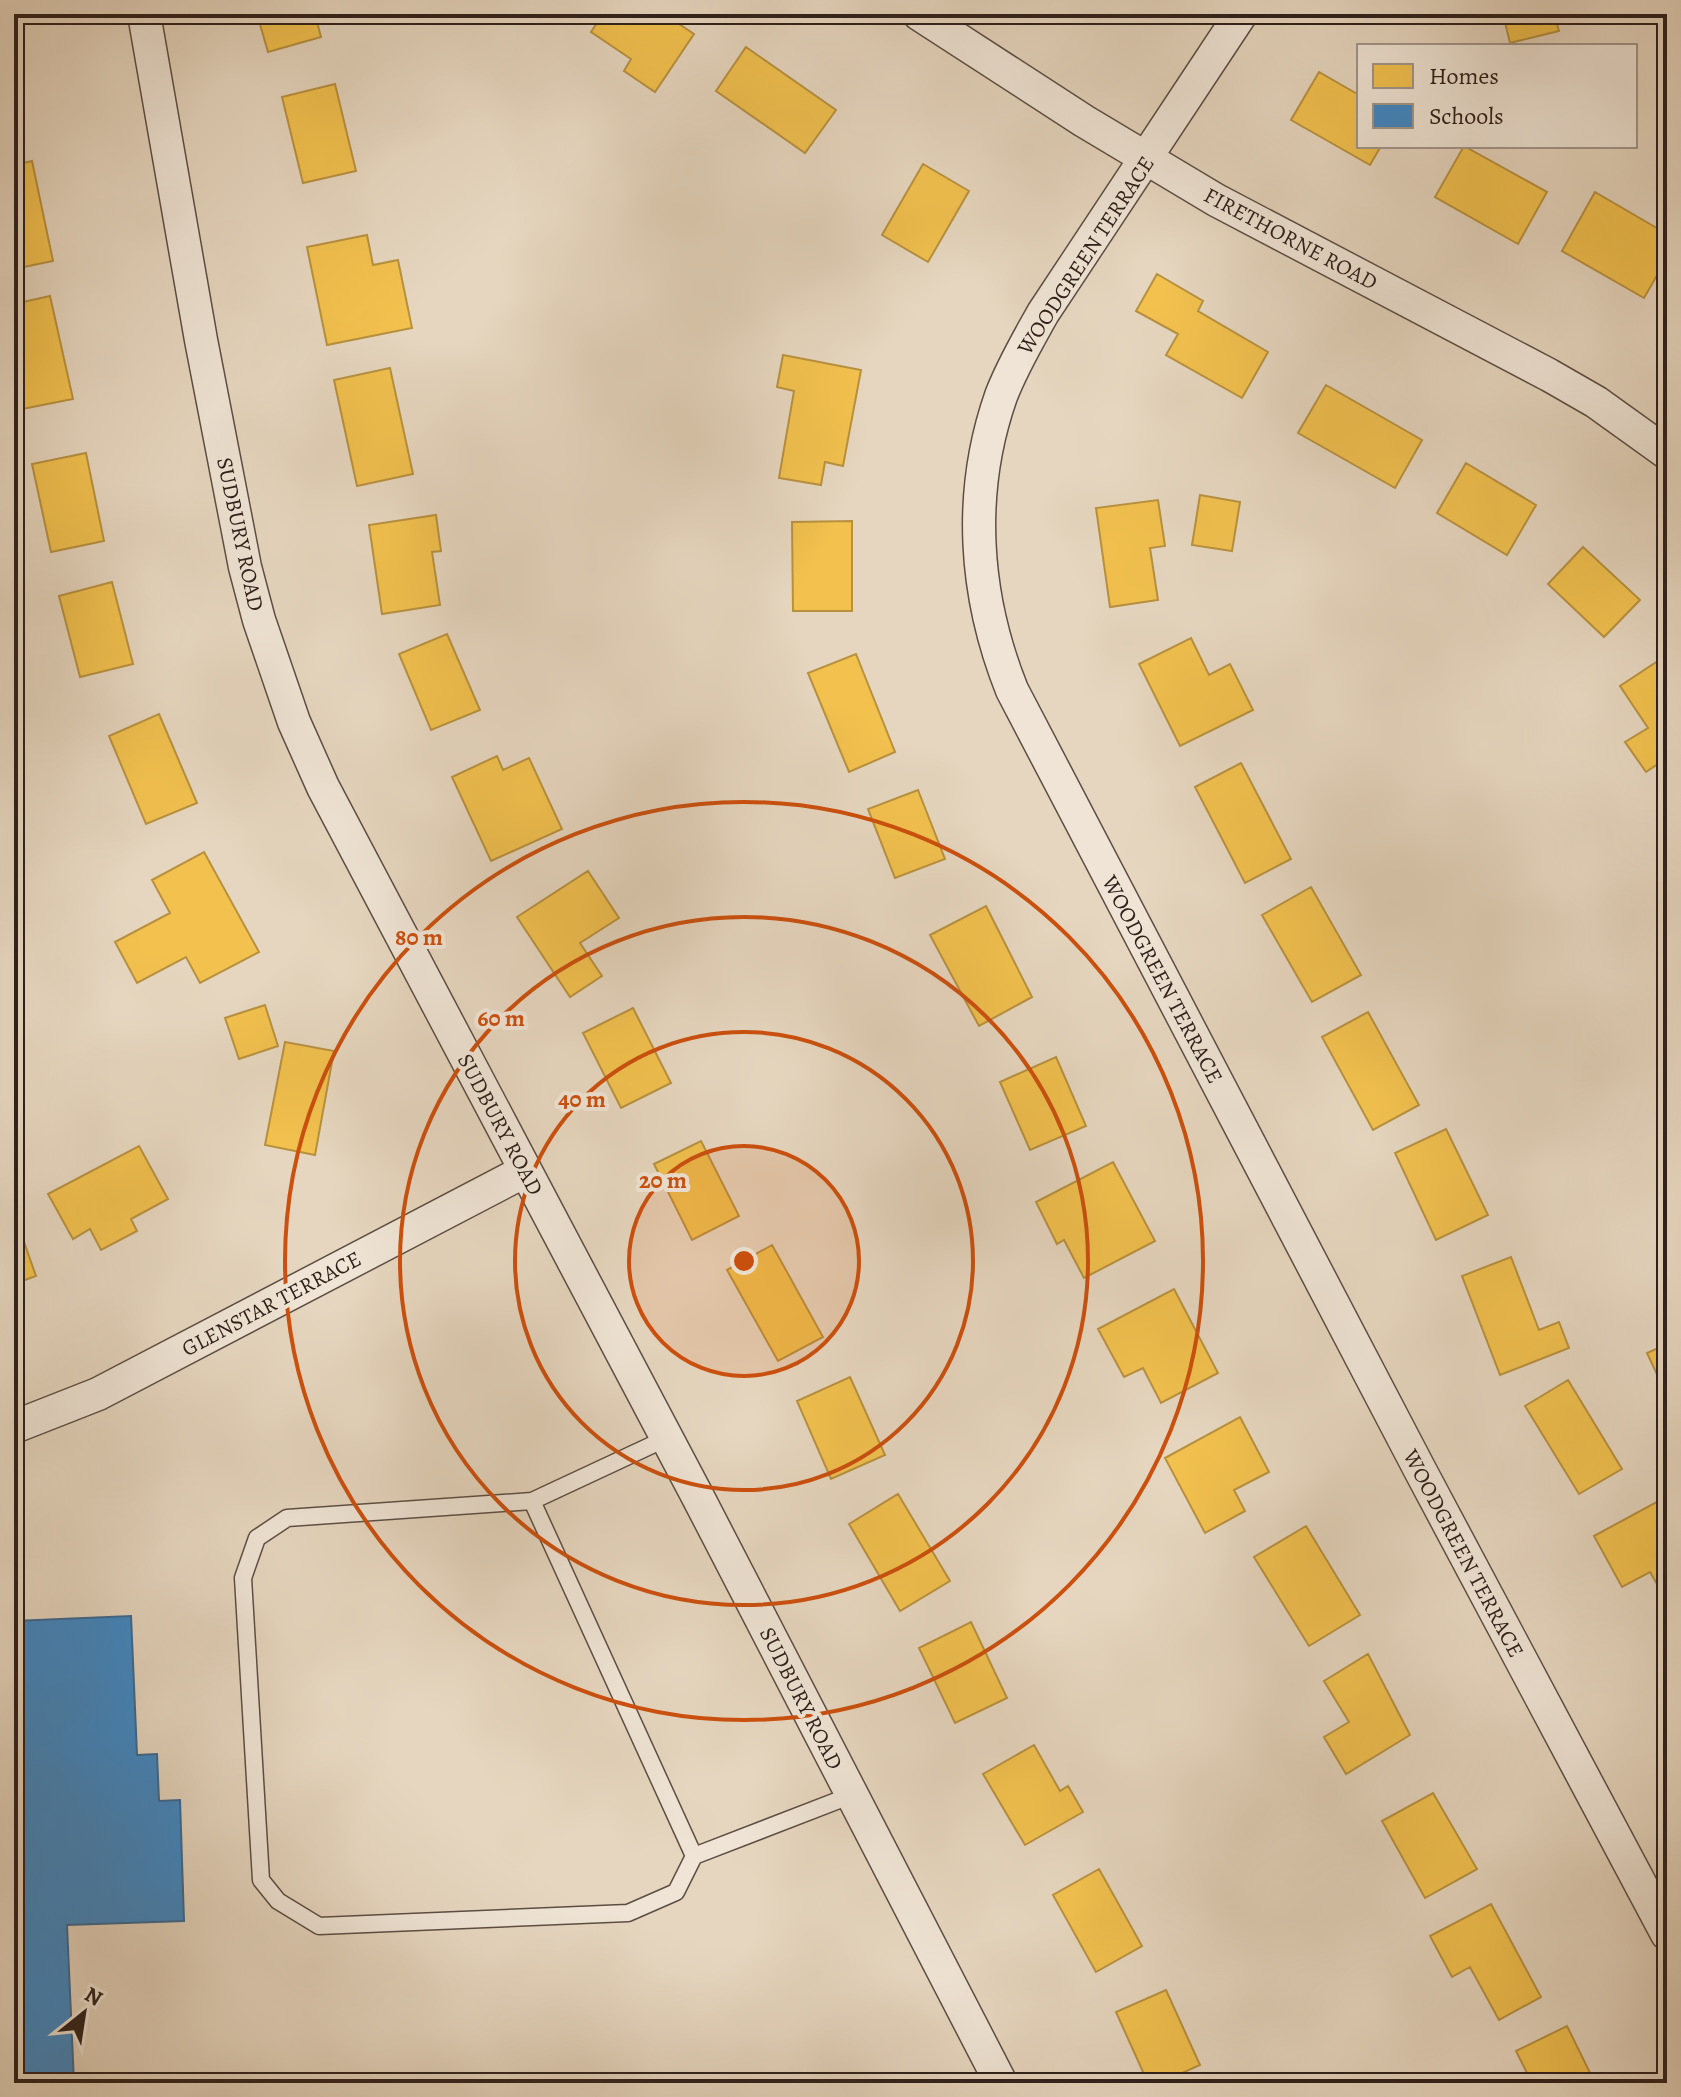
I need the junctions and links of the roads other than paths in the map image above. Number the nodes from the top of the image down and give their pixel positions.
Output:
1 (144, 14) edge
2 (919, 14) edge
3 (1241, 14) edge
4 (1147, 159) junction
5 (1667, 453) edge
6 (525, 1171) junction
7 (14, 1427) edge
8 (667, 1438) junction
9 (532, 1501) junction
10 (852, 1795) junction
11 (694, 1856) junction
12 (1667, 1934) edge
13 (1001, 2083) edge

1 - 6 street, SUDBURY ROAD
2 - 4 street, FIRETHORNE ROAD
3 - 4 street, WOODGREEN TERRACE
4 - 5 street, FIRETHORNE ROAD
4 - 12 street, WOODGREEN TERRACE
6 - 7 street, GLENSTAR TERRACE
6 - 8 street, SUDBURY ROAD
8 - 9 lane
8 - 10 street, SUDBURY ROAD
9 - 11 lane
9 - 11 lane
10 - 11 lane
10 - 13 street, SUDBURY ROAD

